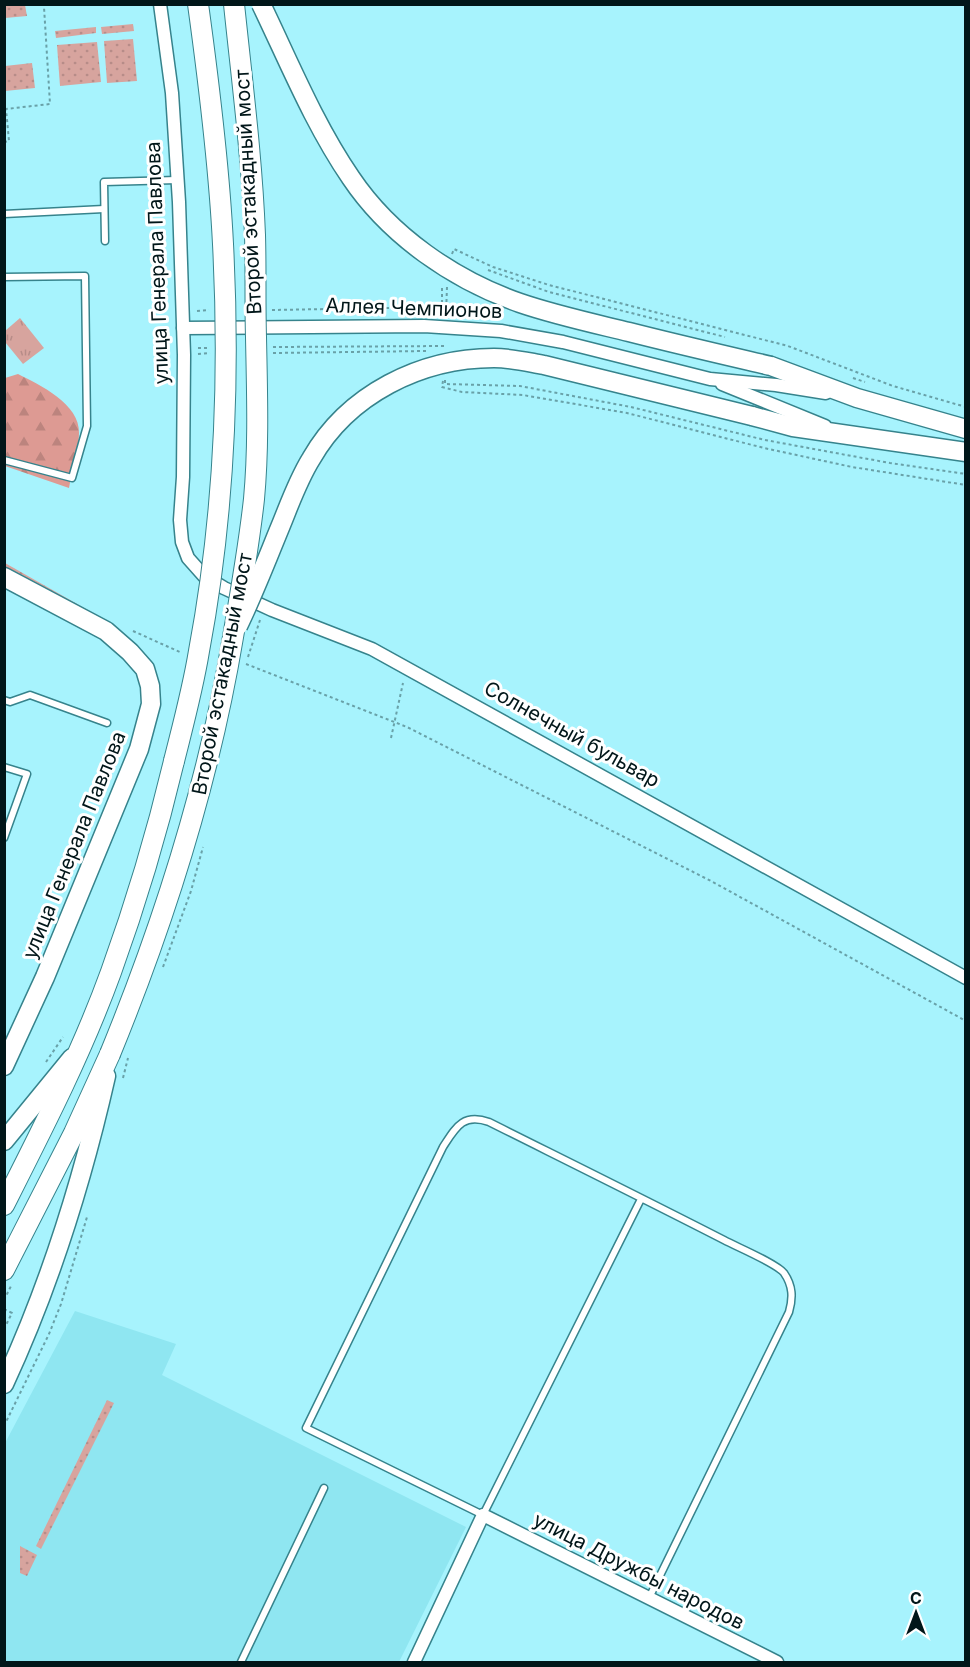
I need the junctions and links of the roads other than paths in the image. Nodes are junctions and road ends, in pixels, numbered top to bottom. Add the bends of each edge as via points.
1 (160, 4) edge
2 (198, 4) edge
3 (234, 4) edge
4 (261, 4) edge
5 (177, 180) junction
6 (104, 209) junction
7 (4, 214) edge
8 (105, 241) dead end
9 (4, 277) edge
10 (183, 328) junction
11 (710, 379) junction
12 (857, 398) junction
13 (966, 429) edge
14 (845, 434) junction
15 (966, 452) edge
16 (4, 460) edge
17 (180, 520) joint
18 (4, 577) edge
19 (233, 639) junction
20 (4, 700) edge
21 (107, 723) dead end
22 (4, 766) edge
23 (4, 838) edge
24 (966, 978) edge
25 (79, 1050) junction
26 (110, 1054) junction
27 (4, 1065) edge
28 (4, 1141) edge
29 (641, 1199) junction
30 (4, 1204) edge
31 (4, 1270) edge
32 (4, 1384) edge
33 (324, 1488) dead end
34 (483, 1515) junction
35 (649, 1598) junction
36 (241, 1662) edge
37 (414, 1662) edge
38 (777, 1662) edge

1 - 5 street, улица Генерала Павлова via 172,93
2 - 25 main road, Второй эстакадный мост, bridge via 216,165 224,290 221,469 210,583 200,651 151,850 111,972
3 - 19 main road, Второй эстакадный мост, bridge via 255,234 258,422 246,567
4 - 12 main road, bridge via 333,150 352,179 381,214 439,263 483,288 547,312 771,366
5 - 6 lane via 104,182
5 - 10 street, улица Генерала Павлова
6 - 7 lane
6 - 8 lane
9 - 16 lane via 85,276 87,426 72,478
10 - 11 street, Аллея Чемпионов via 424,327 501,331 563,342
10 - 17 street, улица Генерала Павлова
11 - 12 street, Аллея Чемпионов
11 - 14 street, Аллея Чемпионов
12 - 13 main road, Аллея Чемпионов
14 - 15 main road, Аллея Чемпионов
14 - 19 main road, bridge via 793,426 510,359 464,360 433,366 380,389 326,436 301,476
17 - 24 street, Солнечный бульвар via 188,558 204,576 224,588 372,649
18 - 27 main road, улица Генерала Павлова via 106,632 140,661 150,686 151,704 139,749 45,977
19 - 26 main road, Второй эстакадный мост, bridge via 211,747 183,853
20 - 21 lane via 10,702 30,695
22 - 23 lane via 27,774
25 - 28 main road
25 - 30 main road, Второй эстакадный мост
26 - 31 main road, Второй эстакадный мост
26 - 32 main road via 92,1140 60,1243
29 - 34 lane
29 - 34 lane via 477,1118 467,1119 454,1129 443,1147 306,1428
29 - 35 lane via 783,1271 793,1298
33 - 36 lane
34 - 35 street, улица Дружбы народов
34 - 37 street
35 - 38 street, улица Дружбы народов

